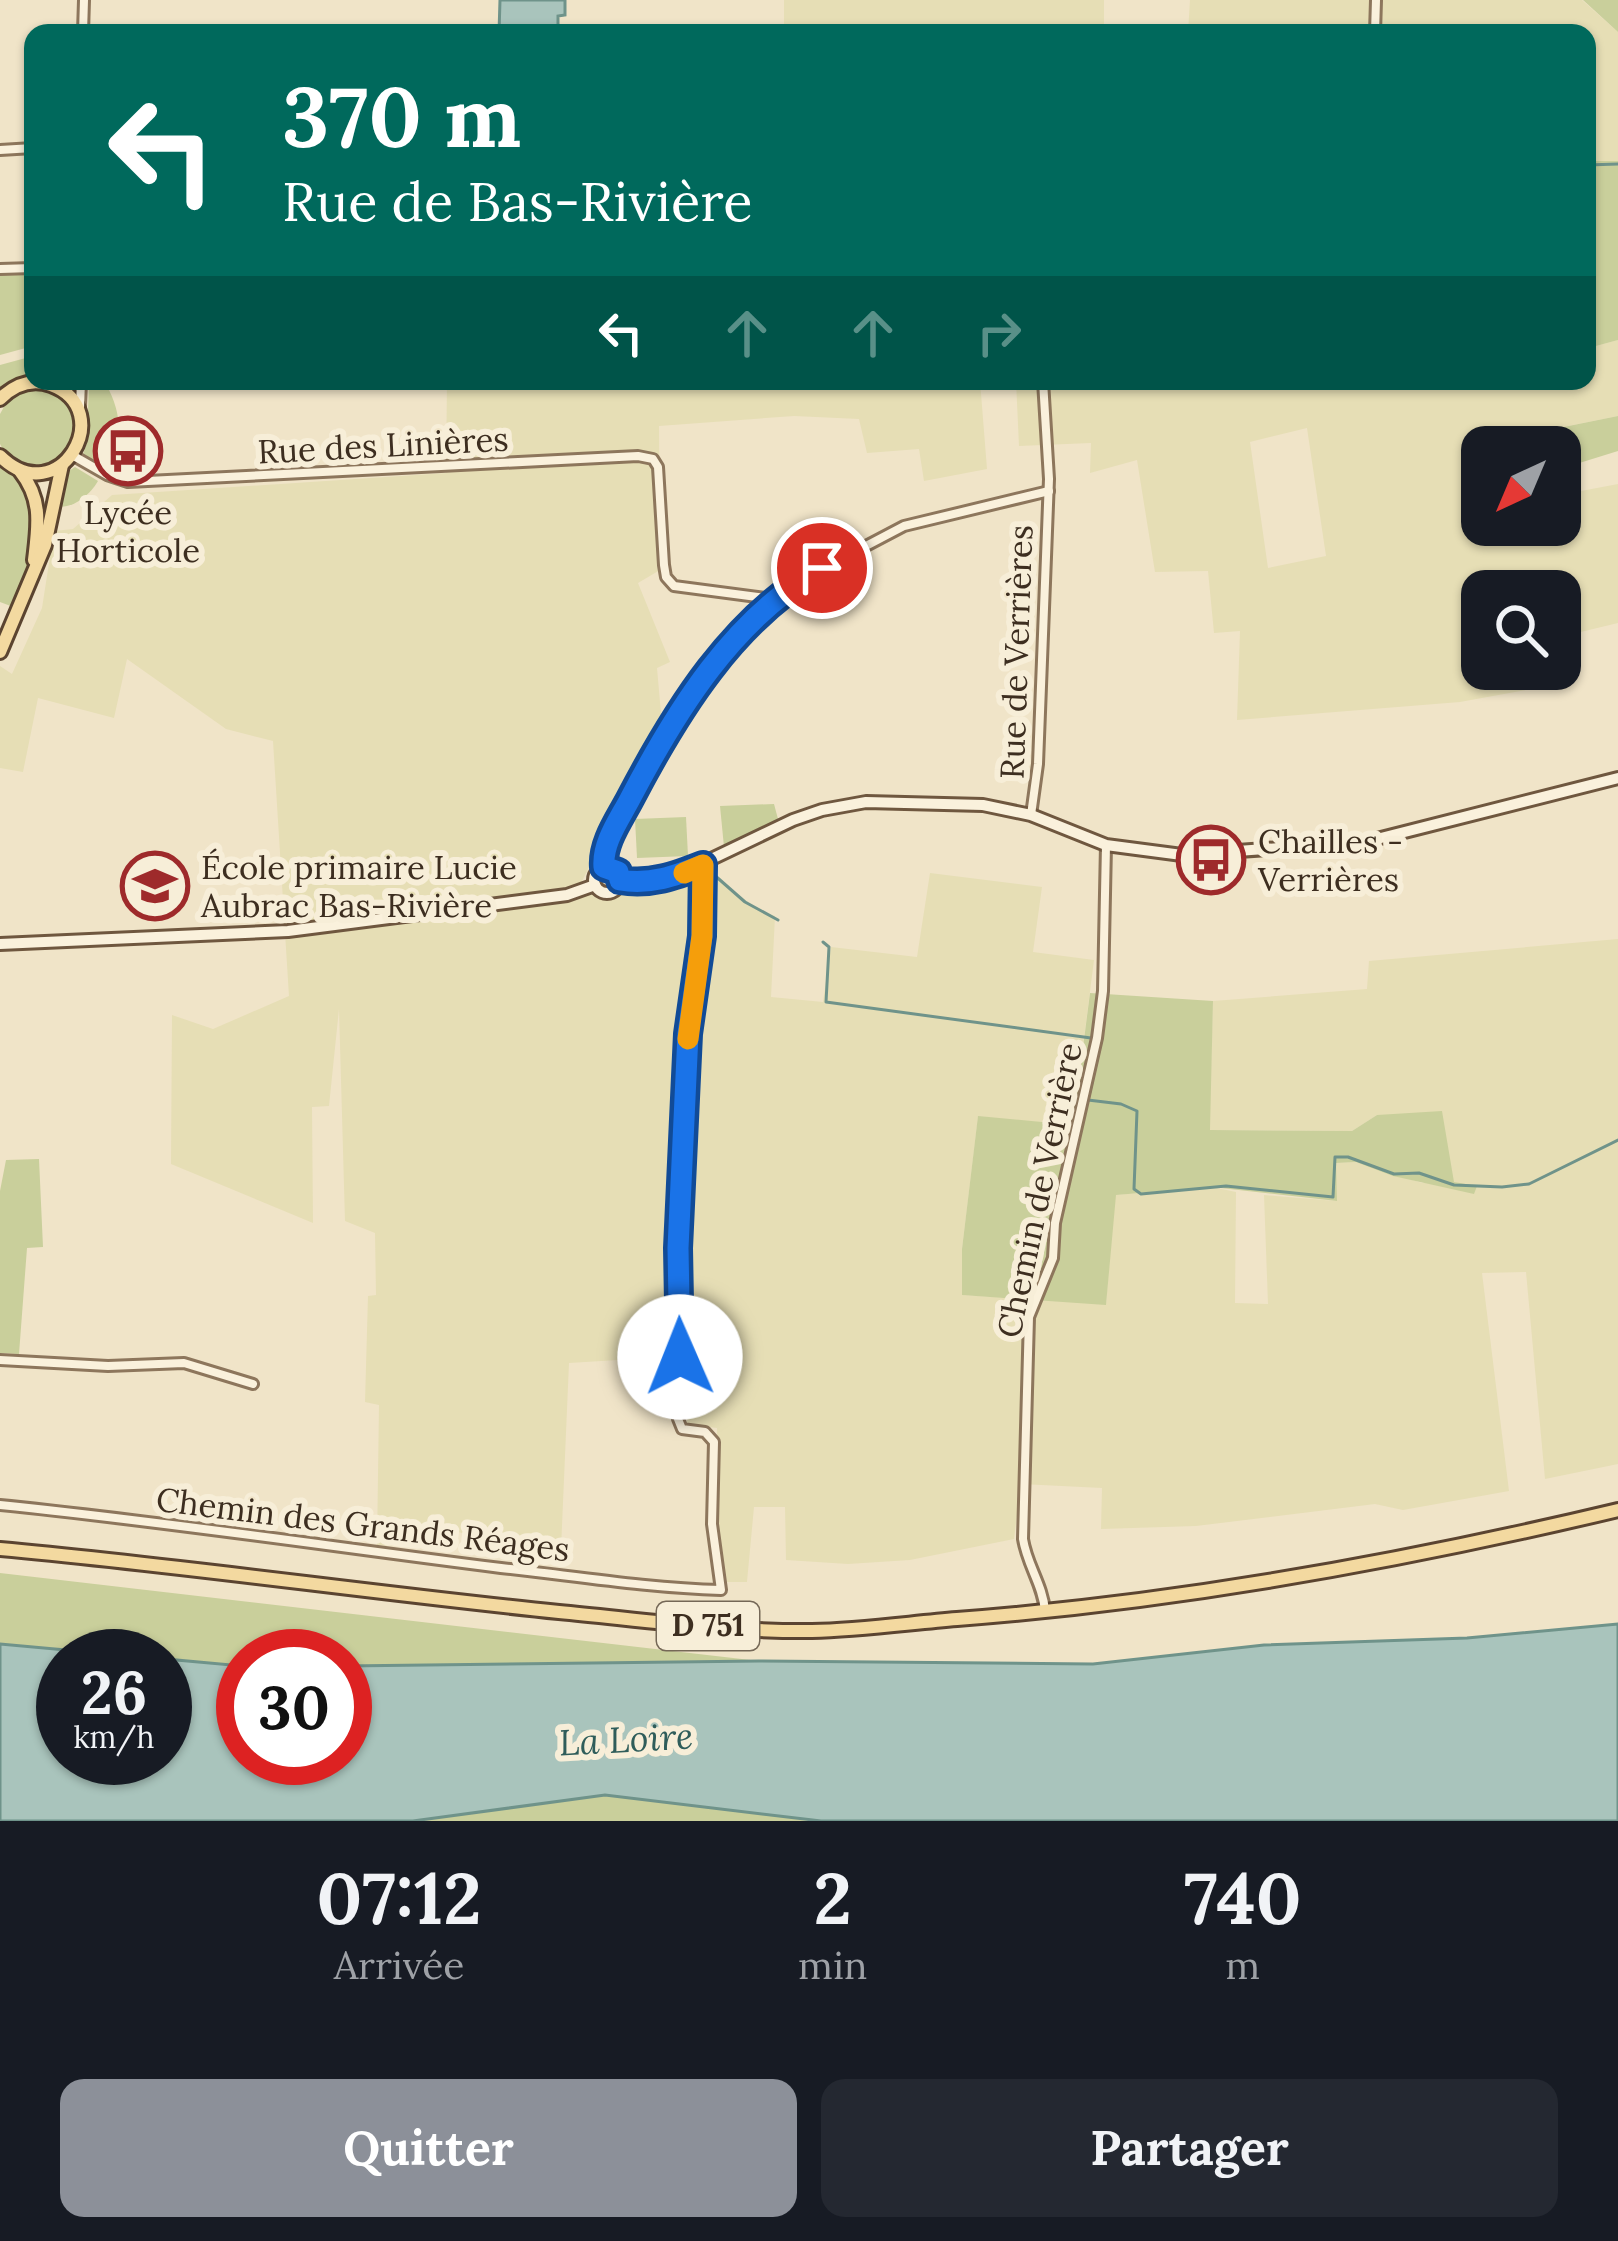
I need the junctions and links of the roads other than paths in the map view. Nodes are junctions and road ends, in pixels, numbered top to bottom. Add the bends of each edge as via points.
1 (60, 390) edge
2 (70, 390) edge
3 (81, 390) edge
4 (1043, 390) edge
5 (66, 393) junction
6 (80, 414) junction
7 (0, 456) edge
8 (67, 460) junction
9 (20, 470) junction
10 (1049, 490) junction
11 (32, 572) junction
12 (772, 602) junction
13 (0, 652) edge
14 (1618, 778) edge
15 (1031, 815) junction
16 (1106, 845) junction
17 (703, 865) junction
18 (604, 867) junction
19 (620, 880) junction
20 (596, 885) junction
21 (0, 944) edge
22 (0, 1360) edge
23 (253, 1384) dead end
24 (0, 1505) edge
25 (1618, 1510) edge
26 (0, 1549) edge
27 (1046, 1612) junction

1 - 5 main road
2 - 5 street
3 - 6 street
4 - 10 street, Rue de Verrières
5 - 6 main road
6 - 8 main road via 79,442
7 - 9 main road
8 - 9 main road via 42,473
8 - 11 main road
8 - 12 street, Rue des Linières via 128,482 653,459 666,577 684,589
9 - 11 main road via 38,506
10 - 12 street via 904,526
10 - 15 street, Rue de Verrières
11 - 13 main road
12 - 18 street via 719,657 668,733 611,836
14 - 16 street via 1365,842 1157,854
15 - 16 street
15 - 17 street via 915,801 822,809
16 - 27 street, Chemin de Verrière via 1097,1038 1053,1258 1029,1317 1023,1539
17 - 19 street via 654,881
17 - 24 street, Chemin des Grands Réages via 678,1248 677,1419 714,1442 721,1590
18 - 19 street
18 - 20 street
19 - 20 street via 608,893
20 - 21 street via 288,931
22 - 23 street via 184,1363
25 - 27 main road, D 751 via 1415,1556
26 - 27 main road, D 751 via 732,1629

